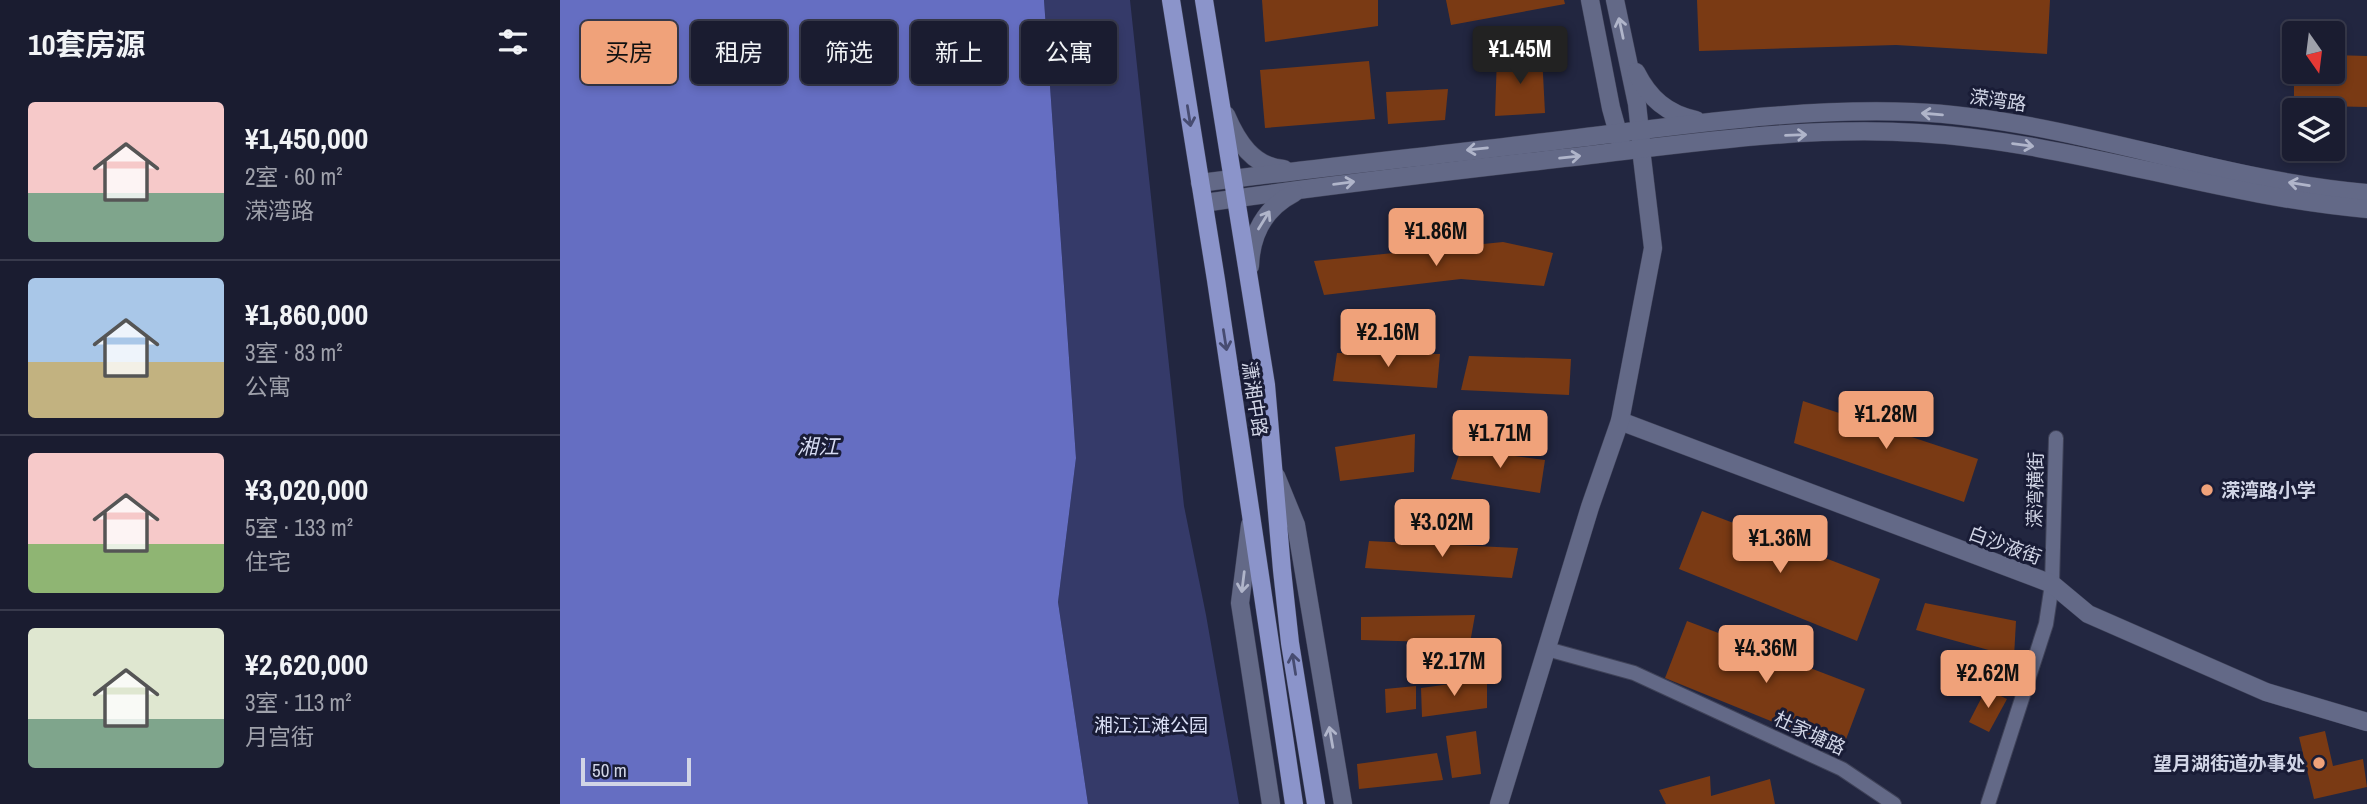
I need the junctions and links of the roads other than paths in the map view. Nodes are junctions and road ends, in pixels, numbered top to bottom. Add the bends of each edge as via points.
1 (1171, 0) edge
2 (1204, 0) edge
3 (1590, 0) edge
4 (1615, 0) edge
5 (1627, 57) junction
6 (1606, 82) junction
7 (1223, 110) junction
8 (1722, 121) junction
9 (1640, 130) junction
10 (1618, 133) junction
11 (1566, 139) junction
12 (1642, 149) junction
13 (1623, 151) junction
14 (1234, 178) junction
15 (1307, 179) junction
16 (1200, 183) junction
17 (2367, 193) edge
18 (1237, 198) junction
19 (1203, 203) junction
20 (2367, 209) edge
21 (1250, 273) junction
22 (1620, 421) junction
23 (2056, 438) dead end
24 (1275, 473) junction
25 (1252, 514) junction
26 (2052, 584) junction
27 (1547, 649) junction
28 (2367, 722) edge
29 (1271, 804) edge
30 (1294, 804) edge
31 (1316, 804) edge
32 (1343, 804) edge
33 (1499, 804) edge
34 (1894, 804) edge
35 (1988, 804) edge

1 -> 16 main road, 潇湘中路
2 - 7 main road, 潇湘中路
3 - 6 main road
5 -> 4 main road
5 - 8 main road via 1639,79 1670,112
5 - 9 main road
6 - 10 main road
6 - 11 main road via 1606,111 1601,120
7 - 14 main road, 潇湘中路
7 - 15 main road via 1235,136 1259,162
8 - 9 main road, 溁湾路
17 -> 8 main road, 溁湾路 via 2238,173 1989,118 1838,112
9 - 10 main road, 溁湾路
9 - 12 main road
10 - 11 main road, 溁湾路
10 - 13 main road
11 -> 15 main road, 溁湾路
12 - 13 main road
12 -> 20 main road via 1789,135 1919,133 2036,147 2247,191
12 - 22 main road via 1653,248
15 -> 13 main road
14 - 15 main road
14 - 16 main road
14 - 18 main road, 潇湘中路
15 - 18 main road
21 -> 15 main road via 1253,239 1261,223 1271,208
16 - 19 main road, 潇湘中路
18 - 19 main road
18 - 21 main road, 潇湘中路
19 -> 25 main road, 潇湘中路
21 - 24 main road, 潇湘中路
22 - 26 main road, 白沙液街
22 - 27 main road
23 - 26 street, 溁湾横街
31 -> 24 main road, 潇湘中路 via 1290,643
32 -> 24 main road via 1296,525
25 -> 29 main road via 1240,603
25 - 30 main road, 潇湘中路
26 - 28 main road, 白沙液街 via 2088,614 2240,681
26 - 35 street, 溁湾横街 via 2046,624
27 - 33 main road
27 - 34 street, 杜家塘路 via 1634,673 1842,769

